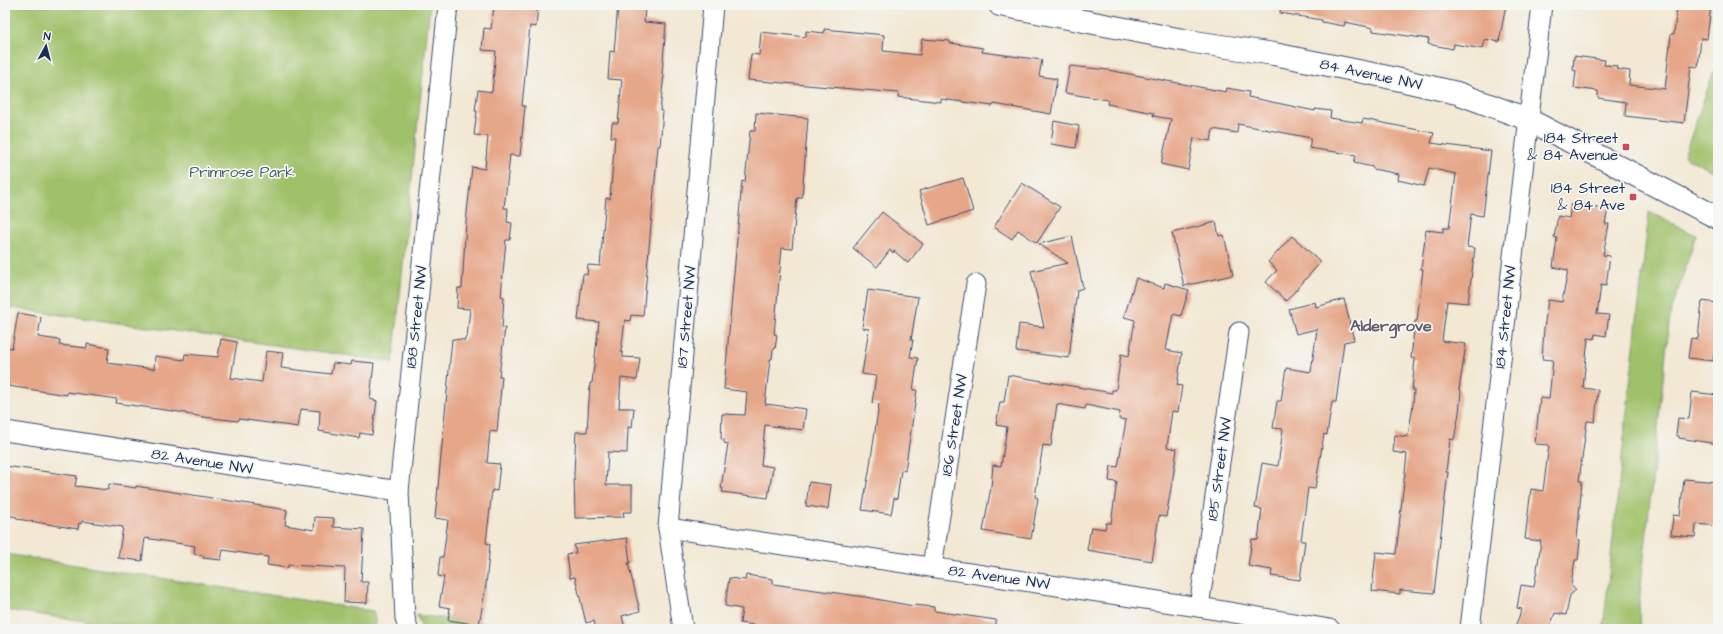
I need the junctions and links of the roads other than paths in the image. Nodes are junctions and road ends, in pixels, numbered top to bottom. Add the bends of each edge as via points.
1 (448, 5) edge
2 (713, 5) edge
3 (1000, 5) edge
4 (1542, 5) edge
5 (1528, 118) junction
6 (1718, 218) edge
7 (976, 284) dead end
8 (1239, 332) dead end
9 (5, 431) edge
10 (398, 491) junction
11 (668, 528) junction
12 (932, 567) junction
13 (1199, 607) junction
14 (408, 629) edge
15 (683, 629) edge
16 (1330, 629) edge
17 (1470, 629) edge

1 - 10 street, 188 Street NW
2 - 11 street, 187 Street NW
3 - 5 street, 84 Avenue NW via 1383,76 1457,93
4 - 5 street, 184 Street NW
5 - 6 street, 84 Avenue NW
5 - 17 street, 184 Street NW
7 - 12 street, 186 Street NW
8 - 13 street, 185 Street NW
9 - 10 street, 82 Avenue NW
10 - 14 street, 188 Street NW via 405,618
11 - 12 street, 82 Avenue NW
11 - 15 street, 187 Street NW
12 - 13 street, 82 Avenue NW
13 - 16 street, 82 Avenue NW

